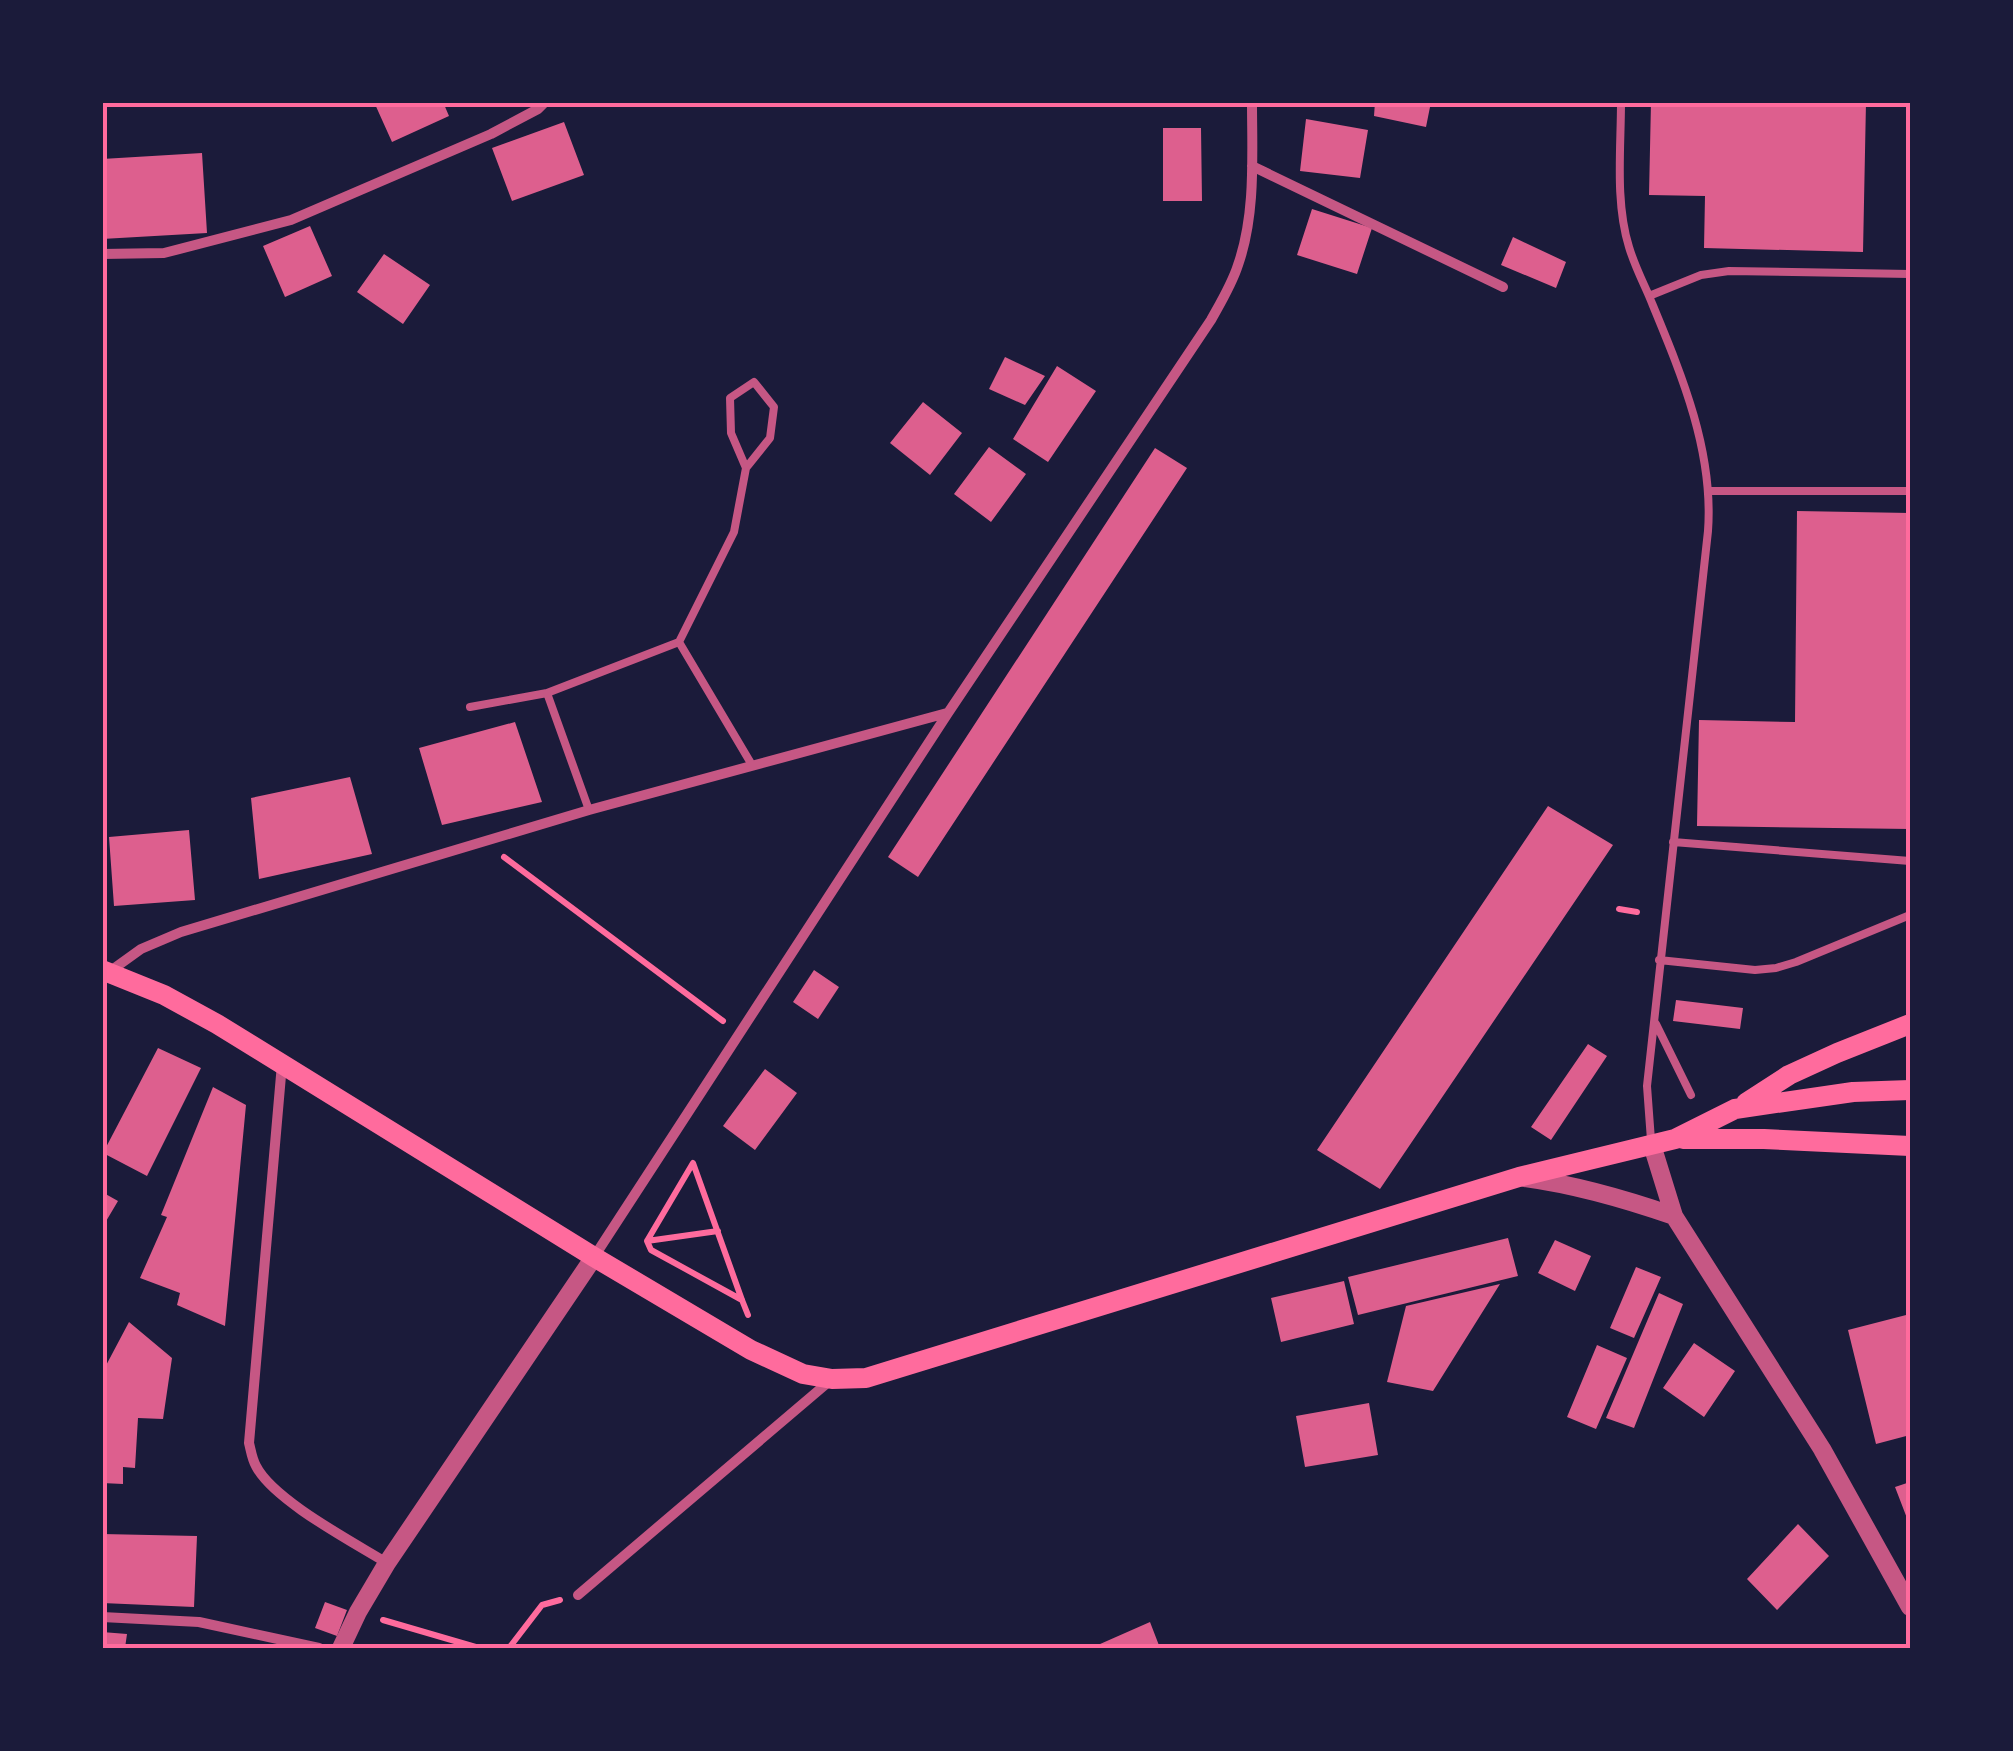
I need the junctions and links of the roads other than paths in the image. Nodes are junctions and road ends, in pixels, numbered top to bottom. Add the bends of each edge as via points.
1 (545, 102) edge
2 (1252, 102) edge
3 (1620, 102) edge
4 (1252, 166) junction
5 (102, 254) edge
6 (1910, 274) edge
7 (1503, 286) dead end
8 (1649, 296) junction
9 (746, 468) junction
10 (1910, 491) edge
11 (1709, 492) junction
12 (678, 642) junction
13 (547, 693) junction
14 (470, 707) dead end
15 (948, 713) junction
16 (752, 765) junction
17 (589, 810) junction
18 (1673, 842) junction
19 (1910, 861) edge
20 (1910, 915) edge
21 (1660, 960) junction
22 (106, 971) edge
23 (1654, 1020) junction
24 (1910, 1024) edge
25 (282, 1063) junction
26 (1910, 1090) edge
27 (1691, 1095) dead end
28 (1735, 1110) junction
29 (1675, 1139) junction
30 (1652, 1145) junction
31 (1910, 1146) edge
32 (1519, 1177) junction
33 (1674, 1216) junction
34 (594, 1256) junction
35 (832, 1379) junction
36 (388, 1563) junction
37 (578, 1595) road end
38 (1910, 1608) edge
39 (102, 1618) edge
40 (319, 1648) edge
41 (341, 1648) edge

1 - 5 street via 491,134 290,220 164,253
2 - 4 street
3 - 8 lane via 1621,206
4 - 7 street
4 - 15 street via 1239,263 1211,320
6 - 8 lane via 1729,271
8 - 11 lane via 1698,429
9 - 9 lane via 770,438 774,407 754,382 730,398 731,433
9 - 12 lane via 734,532
10 - 11 lane
11 - 18 lane
12 - 13 lane
12 - 16 lane
13 - 14 lane
13 - 17 lane
15 - 16 street
15 - 34 street
16 - 17 street
17 - 22 street via 181,932
18 - 19 lane
18 - 21 lane
20 - 21 lane via 1776,968
21 - 23 lane
22 - 25 main road via 176,1001
23 - 27 lane
23 - 30 lane via 1647,1086
24 - 28 main road via 1790,1075
25 - 34 main road
25 - 36 street via 250,1443 264,1478 310,1516
26 - 28 main road
28 - 29 main road
29 - 30 main road
29 - 31 main road
30 - 32 main road
30 - 33 street
32 - 33 street via 1597,1191
32 - 35 main road via 866,1378
33 - 38 street via 1822,1449
34 - 35 main road via 767,1358
34 - 36 street
35 - 37 street
36 - 41 street
39 - 40 street via 200,1622

